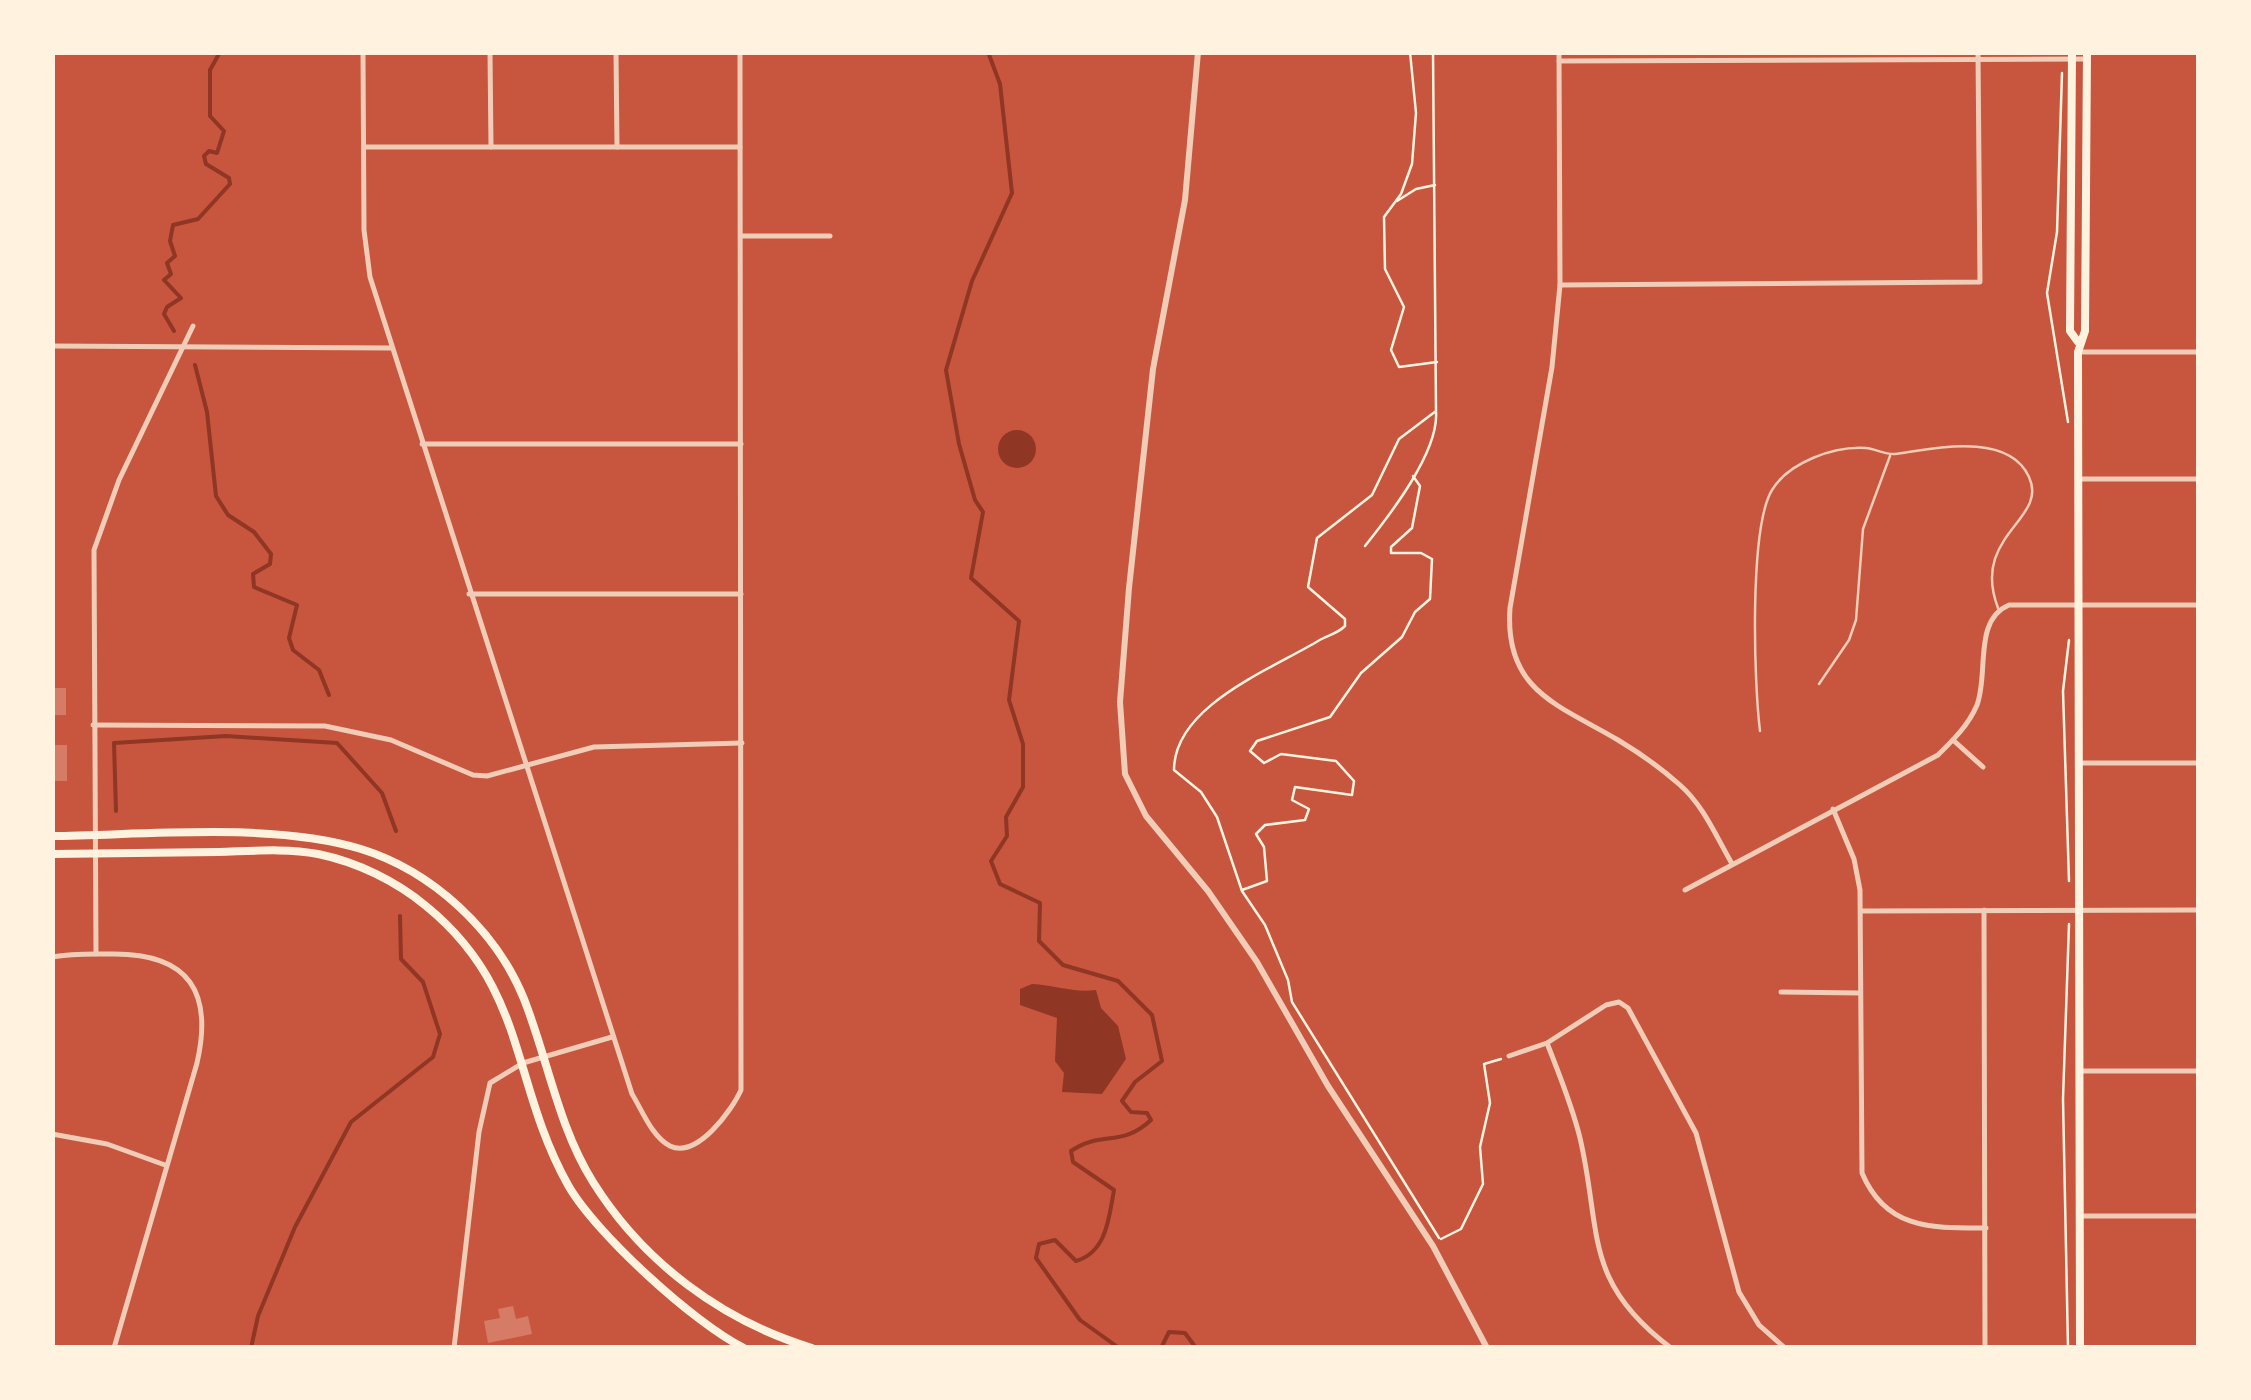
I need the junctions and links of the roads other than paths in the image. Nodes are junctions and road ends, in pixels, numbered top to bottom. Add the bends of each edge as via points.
1 (364, 52) edge
2 (490, 52) edge
3 (616, 52) edge
4 (740, 52) edge
5 (1198, 52) edge
6 (1560, 52) edge
7 (1978, 56) edge
8 (2069, 56) edge
9 (2087, 56) edge
10 (1560, 61) junction
11 (364, 147) junction
12 (491, 147) junction
13 (616, 147) junction
14 (740, 147) junction
15 (741, 236) junction
16 (830, 236) dead end
17 (1560, 286) junction
18 (193, 326) dead end
19 (52, 346) edge
20 (180, 346) junction
21 (2078, 347) junction
22 (392, 348) junction
23 (2198, 352) edge
24 (422, 444) junction
25 (741, 444) junction
26 (1891, 455) junction
27 (2082, 479) junction
28 (2198, 479) edge
29 (469, 594) junction
30 (741, 594) junction
31 (2082, 605) junction
32 (2198, 605) edge
33 (1999, 609) junction
34 (1819, 684) dead end
35 (93, 725) junction
36 (1760, 730) dead end
37 (1953, 740) junction
38 (742, 744) junction
39 (2198, 763) edge
40 (2082, 764) junction
41 (526, 766) junction
42 (1983, 767) dead end
43 (1833, 809) junction
44 (52, 836) edge
45 (94, 836) junction
46 (52, 854) edge
47 (94, 854) junction
48 (1731, 862) junction
49 (1685, 890) dead end
50 (1984, 910) junction
51 (2082, 910) junction
52 (2198, 910) edge
53 (1860, 911) junction
54 (96, 954) junction
55 (52, 958) edge
56 (1781, 992) dead end
57 (1860, 993) junction
58 (612, 1037) junction
59 (1547, 1043) junction
60 (1509, 1056) road end
61 (543, 1059) junction
62 (523, 1063) junction
63 (2082, 1072) junction
64 (2198, 1072) edge
65 (52, 1134) edge
66 (166, 1165) junction
67 (2081, 1216) junction
68 (2198, 1216) edge
69 (1986, 1228) junction
70 (114, 1348) edge
71 (454, 1348) edge
72 (744, 1348) edge
73 (812, 1348) edge
74 (1487, 1348) edge
75 (1671, 1348) edge
76 (1786, 1348) edge
77 (1985, 1348) edge
78 (2080, 1348) edge

1 - 11 street
2 - 12 street
3 - 13 street
4 - 14 street
5 - 74 street via 1185,200 1152,378 1122,659 1125,774 1146,816 1257,962 1433,1246
6 - 10 street
7 - 8 street
7 - 10 street
7 - 17 street via 1980,282
8 - 9 street
8 - 21 main road via 2070,331
9 - 21 main road via 2085,331
10 - 17 street
11 - 12 street
11 - 22 street via 366,260
12 - 13 street
13 - 14 street
14 - 15 street
15 - 16 street
15 - 25 street
17 - 48 street via 1510,608 1517,662 1551,703 1681,785
18 - 20 street
19 - 20 street
20 - 22 street
20 - 35 street via 94,550
21 - 23 street
21 - 27 main road
22 - 24 street
24 - 25 street
24 - 29 street
25 - 30 street
26 - 33 lane via 1920,447 1984,447 2026,472 2028,508 1994,558 1990,580
26 - 34 lane via 1862,529 1856,620
26 - 36 lane via 1864,448 1812,458 1770,494 1762,515 1752,658
27 - 28 street
27 - 31 main road
29 - 30 street
29 - 41 street
30 - 38 street
31 - 32 street
31 - 33 street
31 - 40 main road
33 - 37 street via 1988,623 1976,706
35 - 41 street via 325,726 391,740 474,775
35 - 45 street
37 - 42 street
37 - 43 street via 1911,772
38 - 41 street via 594,747
38 - 58 street via 741,1090 704,1137 671,1147 632,1094
39 - 40 street
40 - 51 main road
41 - 58 street
43 - 48 street
43 - 53 street via 1858,873
44 - 45 main road
45 - 47 street
45 - 61 main road via 288,835 328,840 394,862 463,910 495,947 524,1000
46 - 47 main road
47 - 54 street
47 - 62 main road via 292,851 372,872 413,895 467,942 502,1001
48 - 49 street
50 - 51 street
50 - 53 street
50 - 69 street
51 - 52 street
51 - 63 main road
53 - 57 street
54 - 55 street
54 - 66 street via 170,963 202,1007 204,1033
56 - 57 street
57 - 69 street via 1860,1160 1868,1188 1903,1222
58 - 61 street
59 - 60 street
59 - 75 street via 1580,1139 1598,1255 1627,1308
59 - 76 street via 1606,1005 1618,1002 1633,1017 1696,1134 1739,1292 1759,1324
61 - 62 street
61 - 73 main road via 593,1182 648,1250 748,1324
62 - 71 street via 490,1084 484,1105
62 - 72 main road via 534,1108 570,1189 636,1266
63 - 64 street
63 - 67 main road
65 - 66 street
66 - 70 street
67 - 68 street
67 - 78 main road
69 - 77 street

